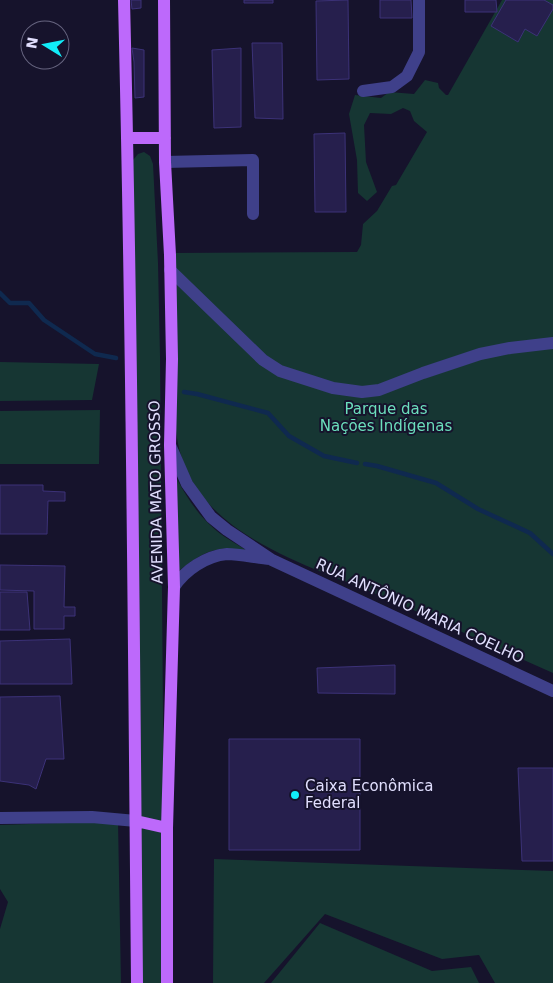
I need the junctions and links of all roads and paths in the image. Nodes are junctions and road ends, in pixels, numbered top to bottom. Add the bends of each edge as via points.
1 (124, 0) edge
2 (164, 0) edge
3 (419, 0) edge
4 (363, 91) dead end
5 (128, 138) junction
6 (165, 138) junction
7 (165, 162) junction
8 (254, 214) dead end
9 (170, 270) junction
10 (553, 343) edge
11 (170, 445) junction
12 (272, 560) junction
13 (174, 586) junction
14 (553, 691) edge
15 (0, 818) edge
16 (136, 822) junction
17 (167, 828) junction
18 (137, 983) edge
19 (167, 983) edge

1 - 5 main road, AVENIDA MATO GROSSO
2 - 6 main road, AVENIDA MATO GROSSO
3 - 4 street via 419,52 407,76 392,87
5 - 6 main road
5 - 16 main road, AVENIDA MATO GROSSO
6 - 7 main road, AVENIDA MATO GROSSO
7 - 8 street via 253,160
7 - 9 main road, AVENIDA MATO GROSSO
9 - 10 street via 271,366 333,388 362,392 379,390 480,354
9 - 11 main road, AVENIDA MATO GROSSO
11 - 12 street, RUA ANTÔNIO MARIA COELHO via 187,484 212,517
11 - 13 main road, AVENIDA MATO GROSSO
12 - 13 street, RUA ANTÔNIO MARIA COELHO via 228,554 214,556 191,569
12 - 14 street, RUA ANTÔNIO MARIA COELHO
13 - 17 main road, AVENIDA MATO GROSSO
15 - 16 street via 92,817
16 - 17 main road
16 - 18 main road, AVENIDA MATO GROSSO
17 - 19 main road, AVENIDA MATO GROSSO

